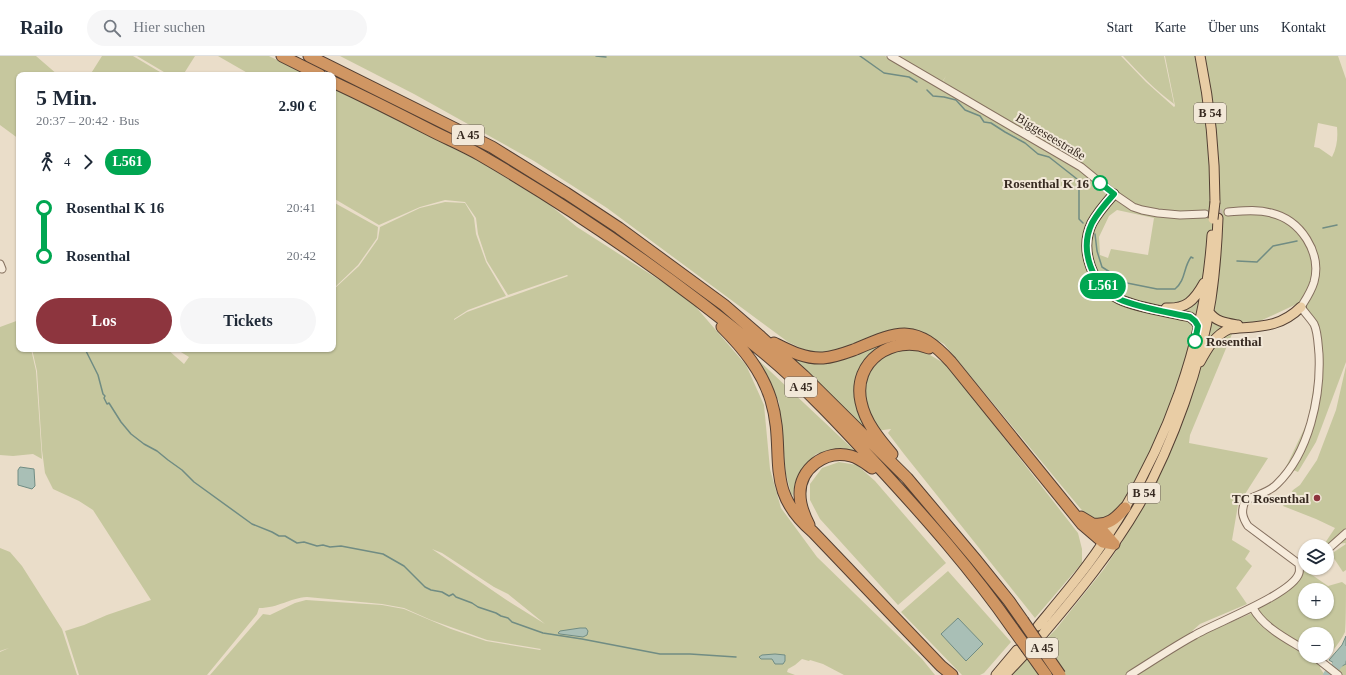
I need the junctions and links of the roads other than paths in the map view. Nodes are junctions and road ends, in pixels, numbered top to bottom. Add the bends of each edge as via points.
1 (282, 56) edge
2 (309, 56) edge
3 (891, 56) edge
4 (1200, 56) edge
5 (314, 72) edge
6 (336, 83) edge
7 (1114, 194) junction
8 (1228, 212) tunnel mouth
9 (1212, 217) junction
10 (1207, 278) junction
11 (686, 292) junction
12 (1301, 307) junction
13 (1152, 308) junction
14 (1209, 312) junction
15 (1198, 326) junction
16 (1249, 327) junction
17 (761, 337) junction
18 (952, 362) junction
19 (1192, 379) junction
20 (1167, 436) junction
21 (907, 478) junction
22 (904, 495) junction
23 (1125, 508) junction
24 (1070, 509) junction
25 (1094, 524) junction
26 (813, 532) junction
27 (1346, 533) edge
28 (1108, 541) junction
29 (1334, 544) edge
30 (1298, 561) edge
31 (1298, 574) edge
32 (1253, 608) junction
33 (1040, 630) dead end
34 (1298, 646) edge
35 (1323, 663) edge
36 (945, 671) edge
37 (952, 675) edge
38 (996, 675) edge
39 (1005, 675) edge
40 (1046, 675) edge
41 (1060, 675) edge
42 (1130, 675) edge
43 (1338, 675) edge

1 - 5 highway
2 - 17 highway, A 45 via 492,147 566,193 619,228 724,305
3 - 7 street, Biggeseestraße via 1081,167
4 - 9 main road, B 54, bridge via 1213,140 1215,202
6 - 11 highway, A 45 via 478,154 550,198
7 - 9 street, Biggeseestraße via 1142,210
7 - 13 main road via 1092,224 1087,240 1090,266 1109,293 1128,302
8 - 12 street via 1245,211 1282,216 1303,233 1314,257 1315,267 1314,283
9 - 10 main road, B 54
9 - 14 main road, B 54 via 1217,248
10 - 13 main road via 1190,302 1175,308
10 - 15 main road, B 54
11 - 22 highway, A 45 via 764,353 817,402
11 - 26 highway via 698,307 738,344 764,380 776,420 782,488 797,516
12 - 16 main road via 1280,322
12 - 30 street via 1314,325 1318,345 1317,392 1311,424 1288,473 1276,485 1245,501 1242,510 1248,526
13 - 15 main road via 1190,317
14 - 16 main road via 1218,321
14 - 19 main road, B 54
15 - 20 main road, B 54
16 - 19 main road via 1229,329 1218,336 1205,353
17 - 18 highway via 796,354 822,358 844,354 888,336 907,334 930,342
17 - 21 highway, A 45
18 - 21 highway via 929,348 905,344 882,351 863,374 860,397 866,416 880,440 902,466
18 - 24 highway
19 - 20 main road, B 54
20 - 23 main road, B 54
20 - 28 main road, B 54 via 1140,503
21 - 41 highway, A 45, bridge via 1009,601
22 - 26 highway via 861,460 845,454 828,456 809,469 800,488 801,504
22 - 40 highway, A 45, bridge via 960,558
23 - 25 highway via 1110,522
23 - 28 main road, B 54
24 - 25 highway
24 - 28 highway via 1088,529
25 - 28 highway via 1101,529
26 - 36 highway
27 - 29 street
28 - 33 main road, B 54 via 1077,594
31 - 32 street via 1281,591
32 - 34 street via 1256,615 1272,629
32 - 42 street via 1196,634
35 - 43 street
36 - 37 highway
38 - 39 main road via 1020,653

